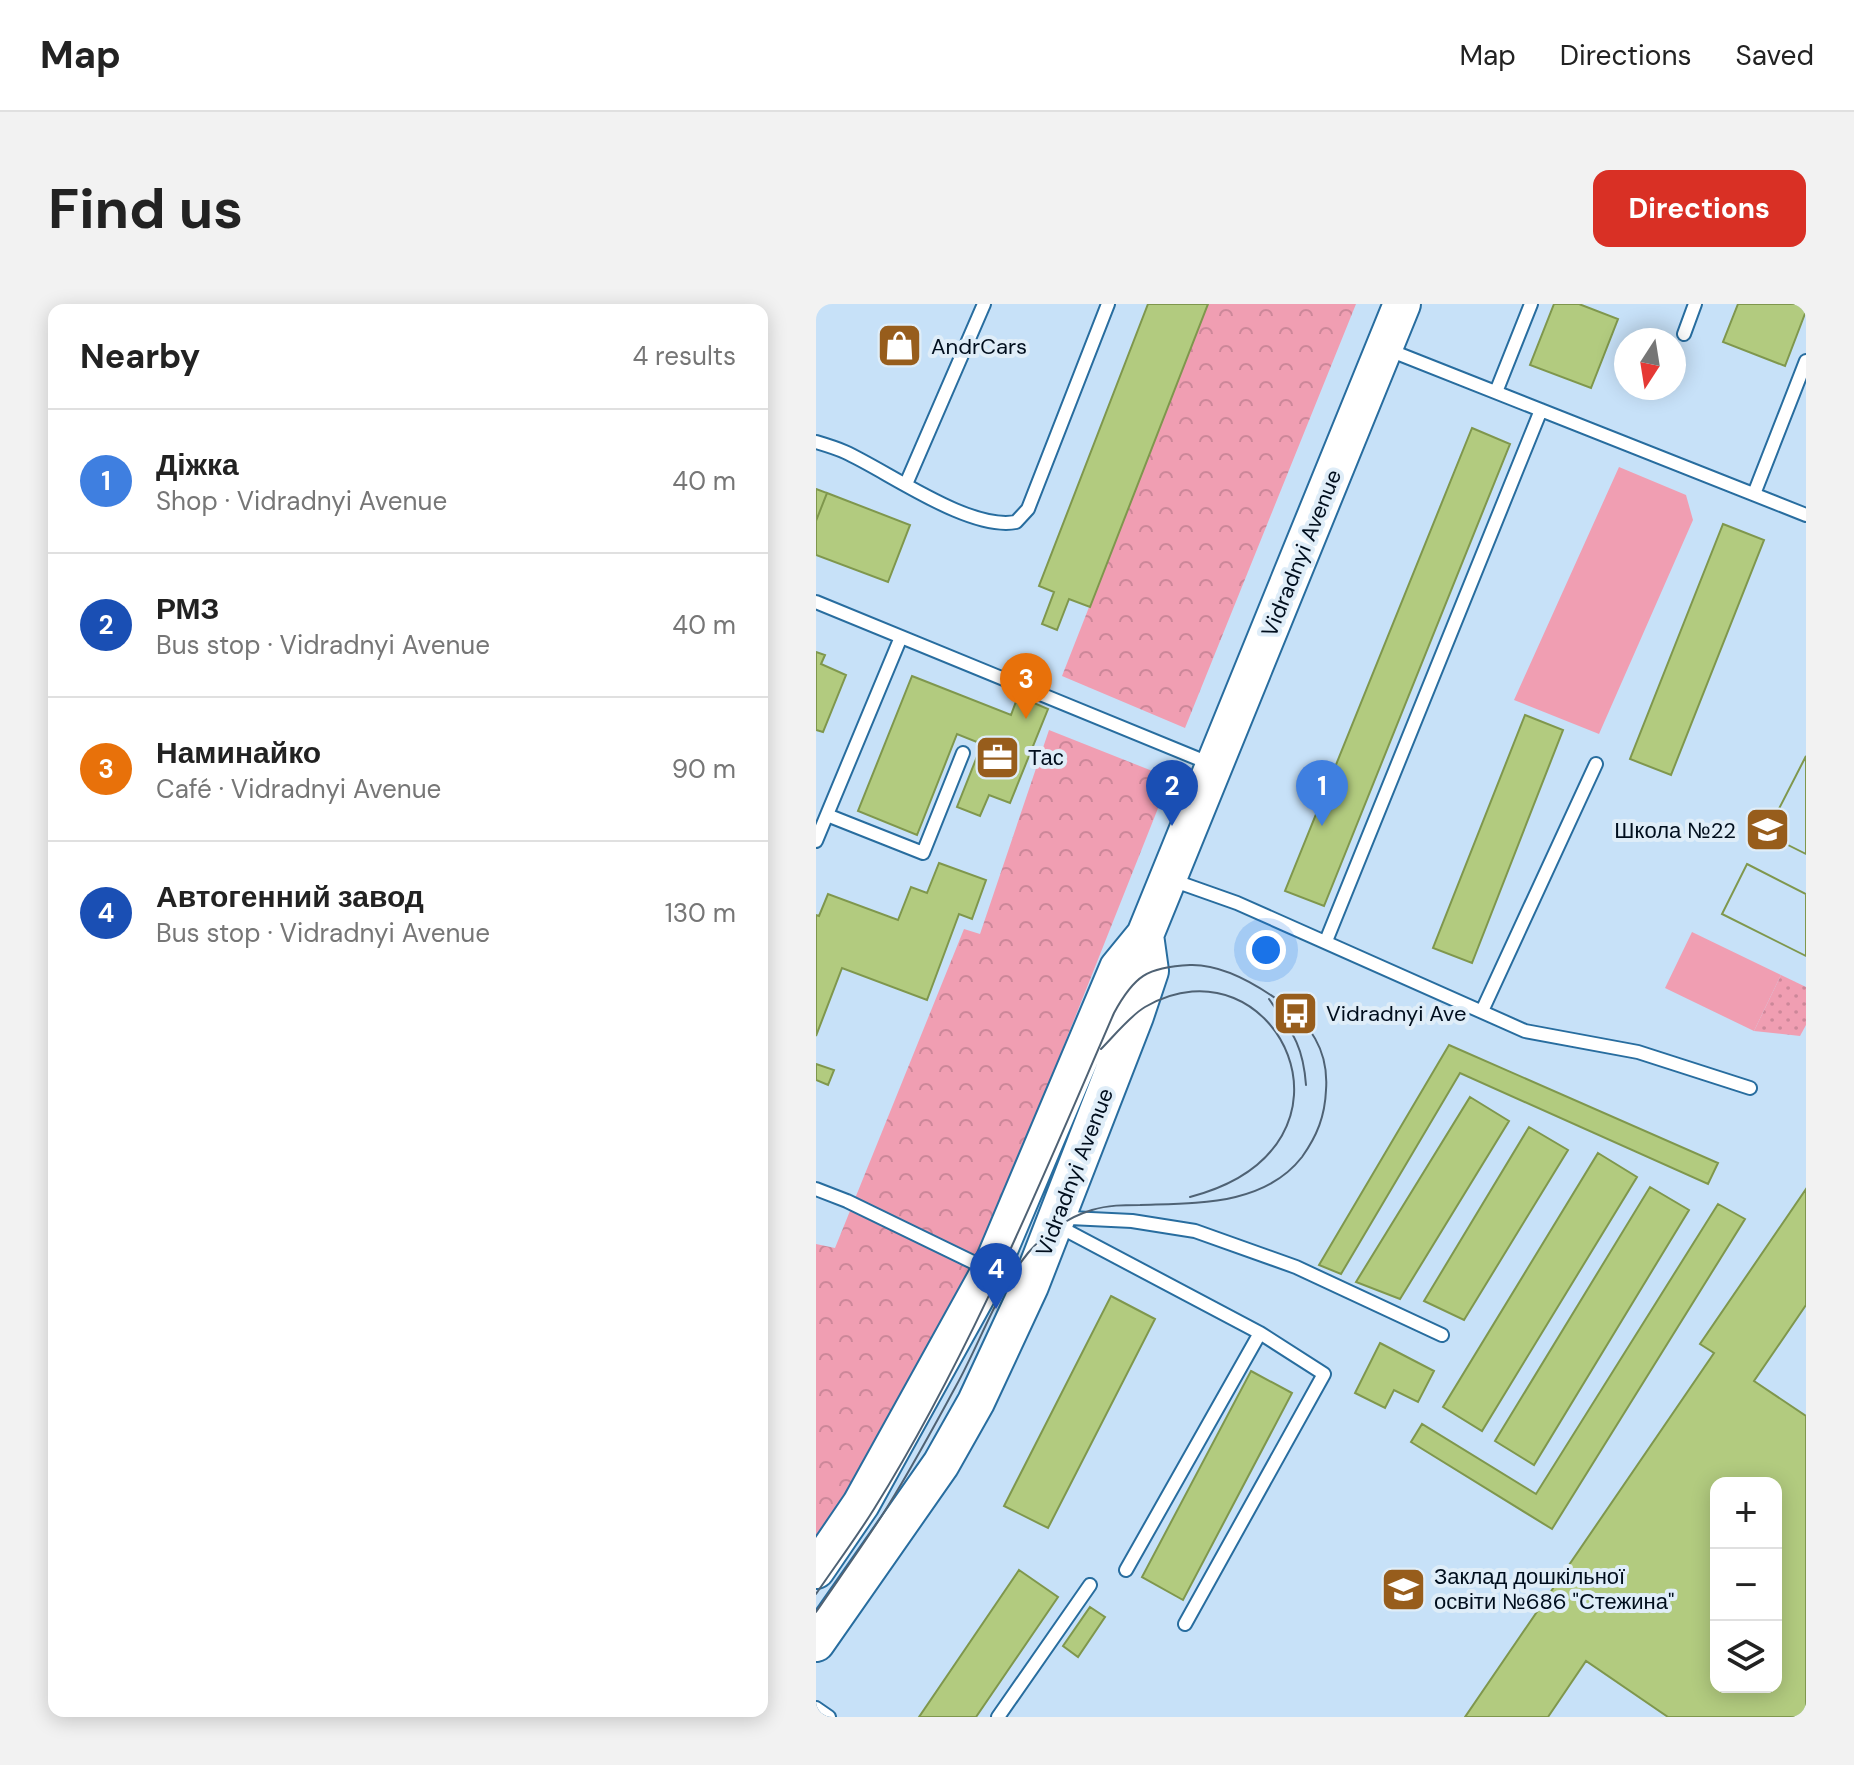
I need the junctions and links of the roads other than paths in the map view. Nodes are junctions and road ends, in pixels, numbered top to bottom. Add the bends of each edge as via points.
1 (984, 304) edge
2 (1108, 304) edge
3 (1402, 304) edge
4 (1531, 304) edge
5 (1695, 304) edge
6 (1686, 329) edge
7 (1385, 348) junction
8 (1806, 361) edge
9 (1496, 392) junction
10 (1541, 410) junction
11 (816, 442) edge
12 (906, 484) junction
13 (1754, 494) junction
14 (1806, 515) edge
15 (816, 602) edge
16 (901, 637) junction
17 (963, 753) dead end
18 (1596, 764) dead end
19 (1214, 766) junction
20 (822, 822) edge
21 (816, 841) edge
22 (1168, 878) junction
23 (1145, 935) junction
24 (1326, 941) junction
25 (1482, 1011) junction
26 (1750, 1088) dead end
27 (816, 1189) edge
28 (1054, 1224) junction
29 (990, 1271) junction
30 (1260, 1333) junction
31 (1442, 1335) dead end
32 (816, 1570) edge
33 (1126, 1570) dead end
34 (1090, 1585) dead end
35 (1185, 1624) dead end
36 (816, 1643) edge
37 (816, 1708) edge
38 (829, 1717) edge
39 (998, 1717) edge

1 - 12 lane
2 - 12 lane via 1028,509 1016,522 961,513
3 - 7 main road, Vidradnyi Avenue
4 - 9 lane
5 - 6 lane
7 - 9 lane
7 - 19 main road, Vidradnyi Avenue
8 - 13 lane
9 - 10 lane
10 - 13 lane
10 - 24 lane
11 - 12 lane
13 - 14 lane
15 - 16 lane
16 - 19 lane
16 - 20 lane
17 - 20 lane via 923,853
18 - 25 lane
19 - 22 main road, Vidradnyi Avenue
20 - 21 lane
22 - 23 main road, Vidradnyi Avenue
22 - 24 lane
23 - 28 main road, Vidradnyi Avenue via 1150,971
23 - 29 main road, Vidradnyi Avenue via 1118,968
24 - 25 lane
25 - 26 lane via 1525,1031 1638,1052
27 - 29 lane
28 - 30 lane
28 - 31 lane via 1070,1218 1132,1221 1195,1231 1296,1267
28 - 36 main road, Vidradnyi Avenue via 1016,1319 941,1464
29 - 32 main road, Vidradnyi Avenue via 861,1504
30 - 33 lane
30 - 35 lane via 1324,1374
34 - 39 lane
37 - 38 lane

